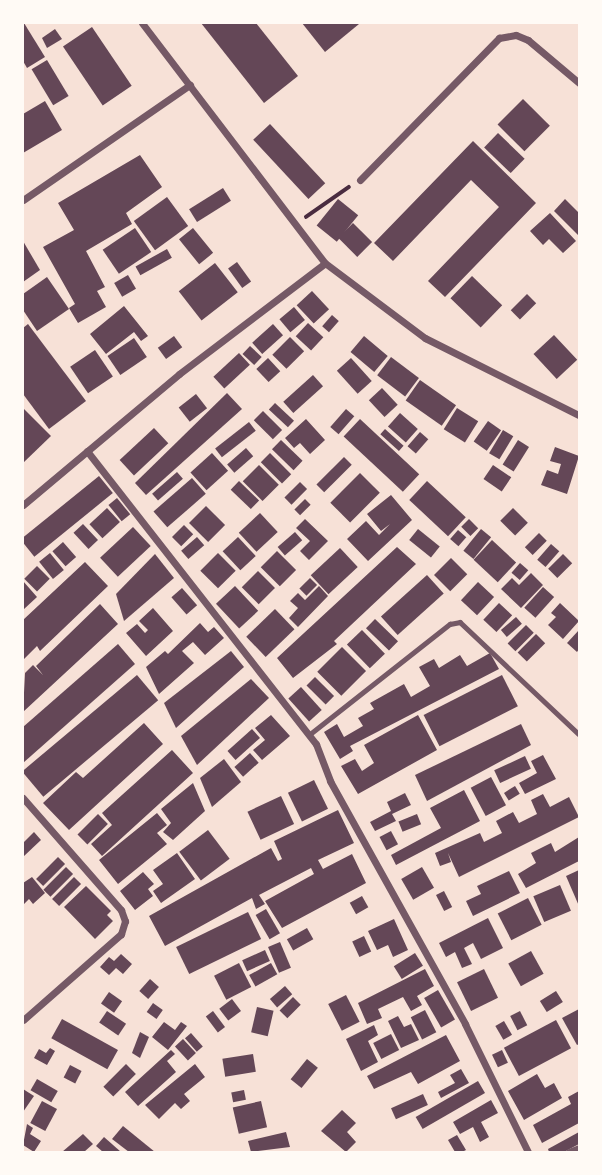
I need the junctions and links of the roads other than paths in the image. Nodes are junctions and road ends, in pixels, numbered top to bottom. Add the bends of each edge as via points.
1 (142, 23) edge
2 (579, 83) edge
3 (190, 85) junction
4 (360, 180) road end
5 (23, 200) edge
6 (325, 263) junction
7 (579, 415) edge
8 (87, 451) junction
9 (23, 505) edge
10 (579, 734) edge
11 (309, 735) junction
12 (23, 798) edge
13 (23, 1020) edge
14 (579, 1148) edge
15 (528, 1152) edge
16 (569, 1152) edge

1 - 3 street
2 - 4 street via 528,40 516,34 499,38
3 - 5 street
3 - 6 street
6 - 7 street via 425,338
6 - 8 street
8 - 9 street
8 - 11 street
10 - 11 lane via 460,622 450,624
11 - 15 street via 428,963 465,1024
12 - 13 street via 121,910 125,921 121,934
14 - 16 street

